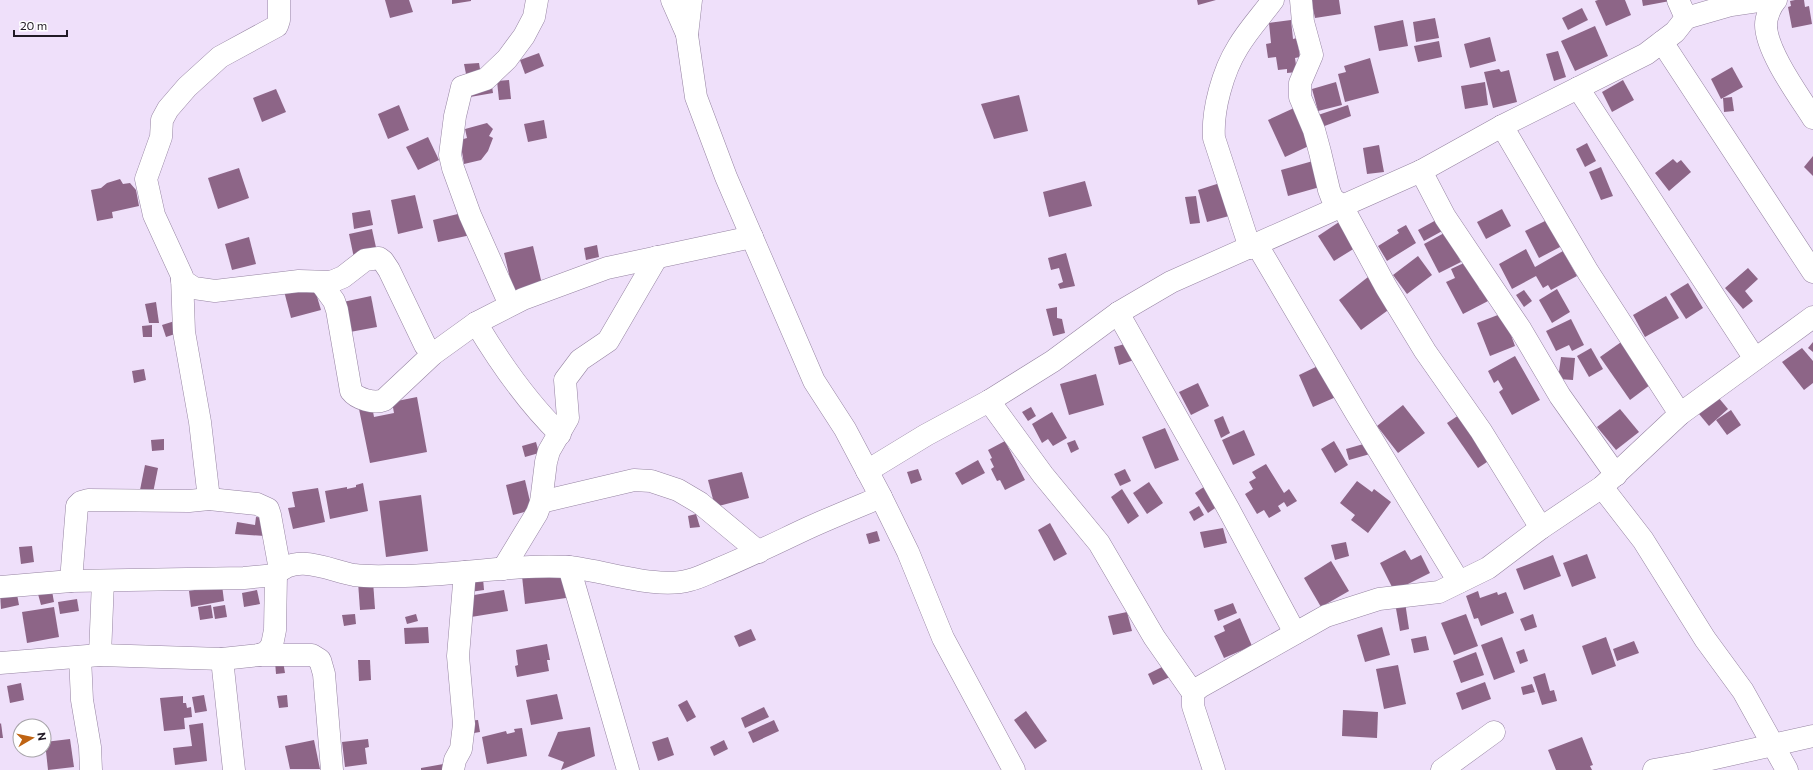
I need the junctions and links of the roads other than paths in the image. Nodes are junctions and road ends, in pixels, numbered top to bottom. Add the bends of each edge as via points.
1 (279, 0) edge
2 (537, 0) edge
3 (672, 0) edge
4 (691, 0) edge
5 (1274, 0) edge
6 (1301, 0) edge
7 (1765, 0) edge
8 (1776, 0) edge
9 (1682, 9) edge
10 (687, 35) junction
11 (1662, 42) junction
12 (1578, 88) junction
13 (1813, 118) edge
14 (1502, 126) junction
15 (1421, 171) junction
16 (1342, 206) junction
17 (752, 237) junction
18 (1254, 247) junction
19 (657, 257) junction
20 (1813, 272) edge
21 (182, 280) junction
22 (321, 283) junction
23 (510, 305) junction
24 (1118, 313) junction
25 (1813, 317) edge
26 (476, 323) junction
27 (432, 354) junction
28 (1755, 359) junction
29 (989, 401) junction
30 (1680, 414) junction
31 (560, 434) junction
32 (867, 471) junction
33 (1609, 481) junction
34 (881, 497) junction
35 (209, 499) junction
36 (541, 502) junction
37 (1541, 528) junction
38 (759, 552) junction
39 (569, 567) junction
40 (503, 570) junction
41 (278, 572) junction
42 (465, 572) junction
43 (71, 581) junction
44 (103, 581) junction
45 (1459, 582) junction
46 (0, 587) edge
47 (1295, 633) junction
48 (90, 656) junction
49 (259, 656) junction
50 (222, 659) junction
51 (0, 663) edge
52 (1193, 693) junction
53 (1494, 732) dead end
54 (1813, 736) edge
55 (1773, 745) junction
56 (336, 766) edge
57 (91, 770) edge
58 (234, 770) edge
59 (453, 770) edge
60 (628, 770) edge
61 (1013, 770) edge
62 (1214, 770) edge
63 (1442, 770) edge
64 (1654, 770) edge
65 (1787, 770) edge

1 - 21 street via 277,26 220,58 204,70 168,109 162,120 161,137 147,174 147,187 154,216 180,270
2 - 23 street via 534,17 507,59 486,79 462,87 450,154 470,214
3 - 10 street
4 - 10 street
5 - 18 street via 1238,46 1227,70 1213,127 1214,138
6 - 16 street via 1303,22 1312,54 1300,83 1300,97 1316,137 1332,198
7 - 9 street
8 - 13 street via 1770,7 1766,24 1770,41 1783,70
9 - 11 street via 1675,32
10 - 17 street via 696,97
11 - 12 street via 1646,54
11 - 20 street
12 - 14 street
12 - 28 street
14 - 15 street
14 - 30 street via 1588,272
15 - 16 street
15 - 33 street via 1445,217 1521,330
16 - 18 street
16 - 37 street via 1409,325 1481,431
17 - 19 street
17 - 32 street via 814,381 845,429
18 - 24 street via 1171,282
18 - 45 street
19 - 23 street via 607,268
19 - 31 street via 608,341 580,360 567,376 564,384 568,418
21 - 22 street via 194,288 215,291 299,281
21 - 35 street via 184,332 200,422
22 - 27 street via 343,277 365,260 383,260
22 - 27 street via 334,301 351,391 354,395 376,402 384,400
23 - 26 street
24 - 29 street via 1053,361
24 - 47 street
25 - 28 street
26 - 27 street
26 - 31 street via 506,371 537,412
28 - 30 street
29 - 32 street via 926,434
29 - 52 street via 1042,475 1099,543 1154,637
30 - 33 street
31 - 36 street via 546,462
32 - 34 street
33 - 37 street
33 - 55 street via 1705,639 1743,691
34 - 38 street
34 - 61 street via 908,552 942,638
35 - 41 street via 258,504 268,509
35 - 43 street via 81,502 77,506
36 - 38 street via 634,480 650,481 678,490 700,503
36 - 40 street
37 - 45 street via 1488,568
38 - 39 street via 689,581 678,582 651,582
39 - 40 street
39 - 60 street
40 - 42 street
41 - 42 street via 303,564 355,575 422,576
41 - 44 street via 244,578
41 - 49 street via 272,645 267,652
42 - 59 street via 458,656 464,724 461,749
43 - 44 street
43 - 46 street
44 - 48 street
45 - 47 street via 1439,592 1354,606 1326,616
47 - 52 street
48 - 50 street
48 - 51 street
48 - 57 street via 82,700
49 - 50 street
49 - 56 street via 312,655 320,660
50 - 58 street
52 - 62 street via 1193,706
53 - 63 street
54 - 55 street
55 - 64 street
55 - 65 street

